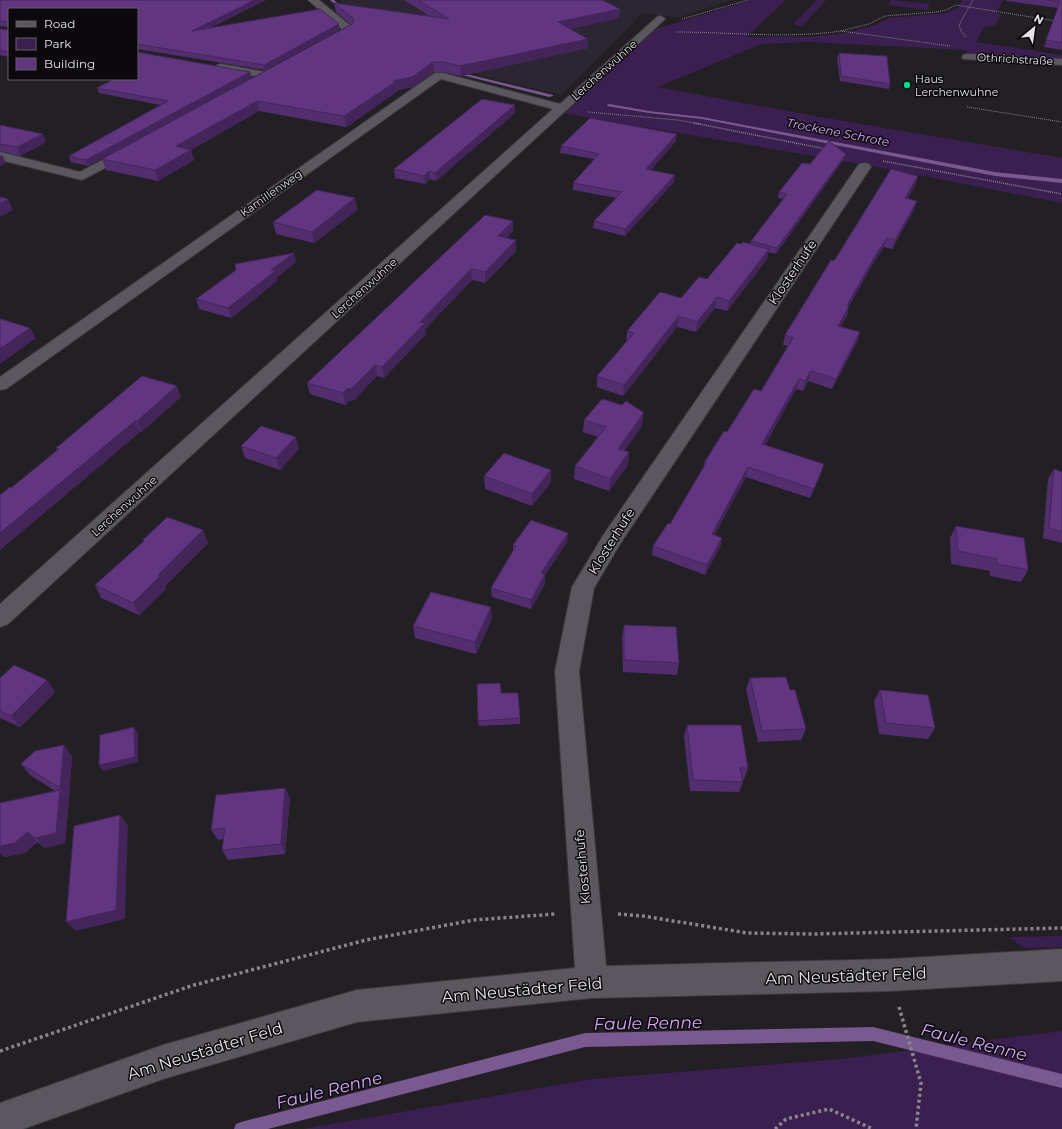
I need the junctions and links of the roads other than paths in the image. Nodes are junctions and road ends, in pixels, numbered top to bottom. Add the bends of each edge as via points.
1 (313, 0) edge
2 (660, 19) road end
3 (318, 47) edge
4 (967, 57) dead end
5 (1062, 62) edge
6 (212, 66) edge
7 (245, 86) edge
8 (562, 108) junction
9 (143, 142) edge
10 (0, 156) edge
11 (23, 161) junction
12 (870, 163) road end
13 (6, 170) dead end
14 (0, 385) edge
15 (0, 618) edge
16 (1062, 965) edge
17 (592, 982) junction
18 (0, 1120) edge

1 - 3 street via 349,30
2 - 8 street, Lerchenwuhne
4 - 5 street, Othrichstraße
6 - 7 street via 268,73
8 - 14 street, Kamillenweg via 439,75
8 - 15 street, Lerchenwuhne
9 - 11 street via 82,176
10 - 11 street
11 - 13 street
12 - 17 street, Klosterhufe via 612,538 583,587 567,671
16 - 17 street, Am Neustädter Feld via 890,975
17 - 18 street, Am Neustädter Feld via 357,1006 163,1062

